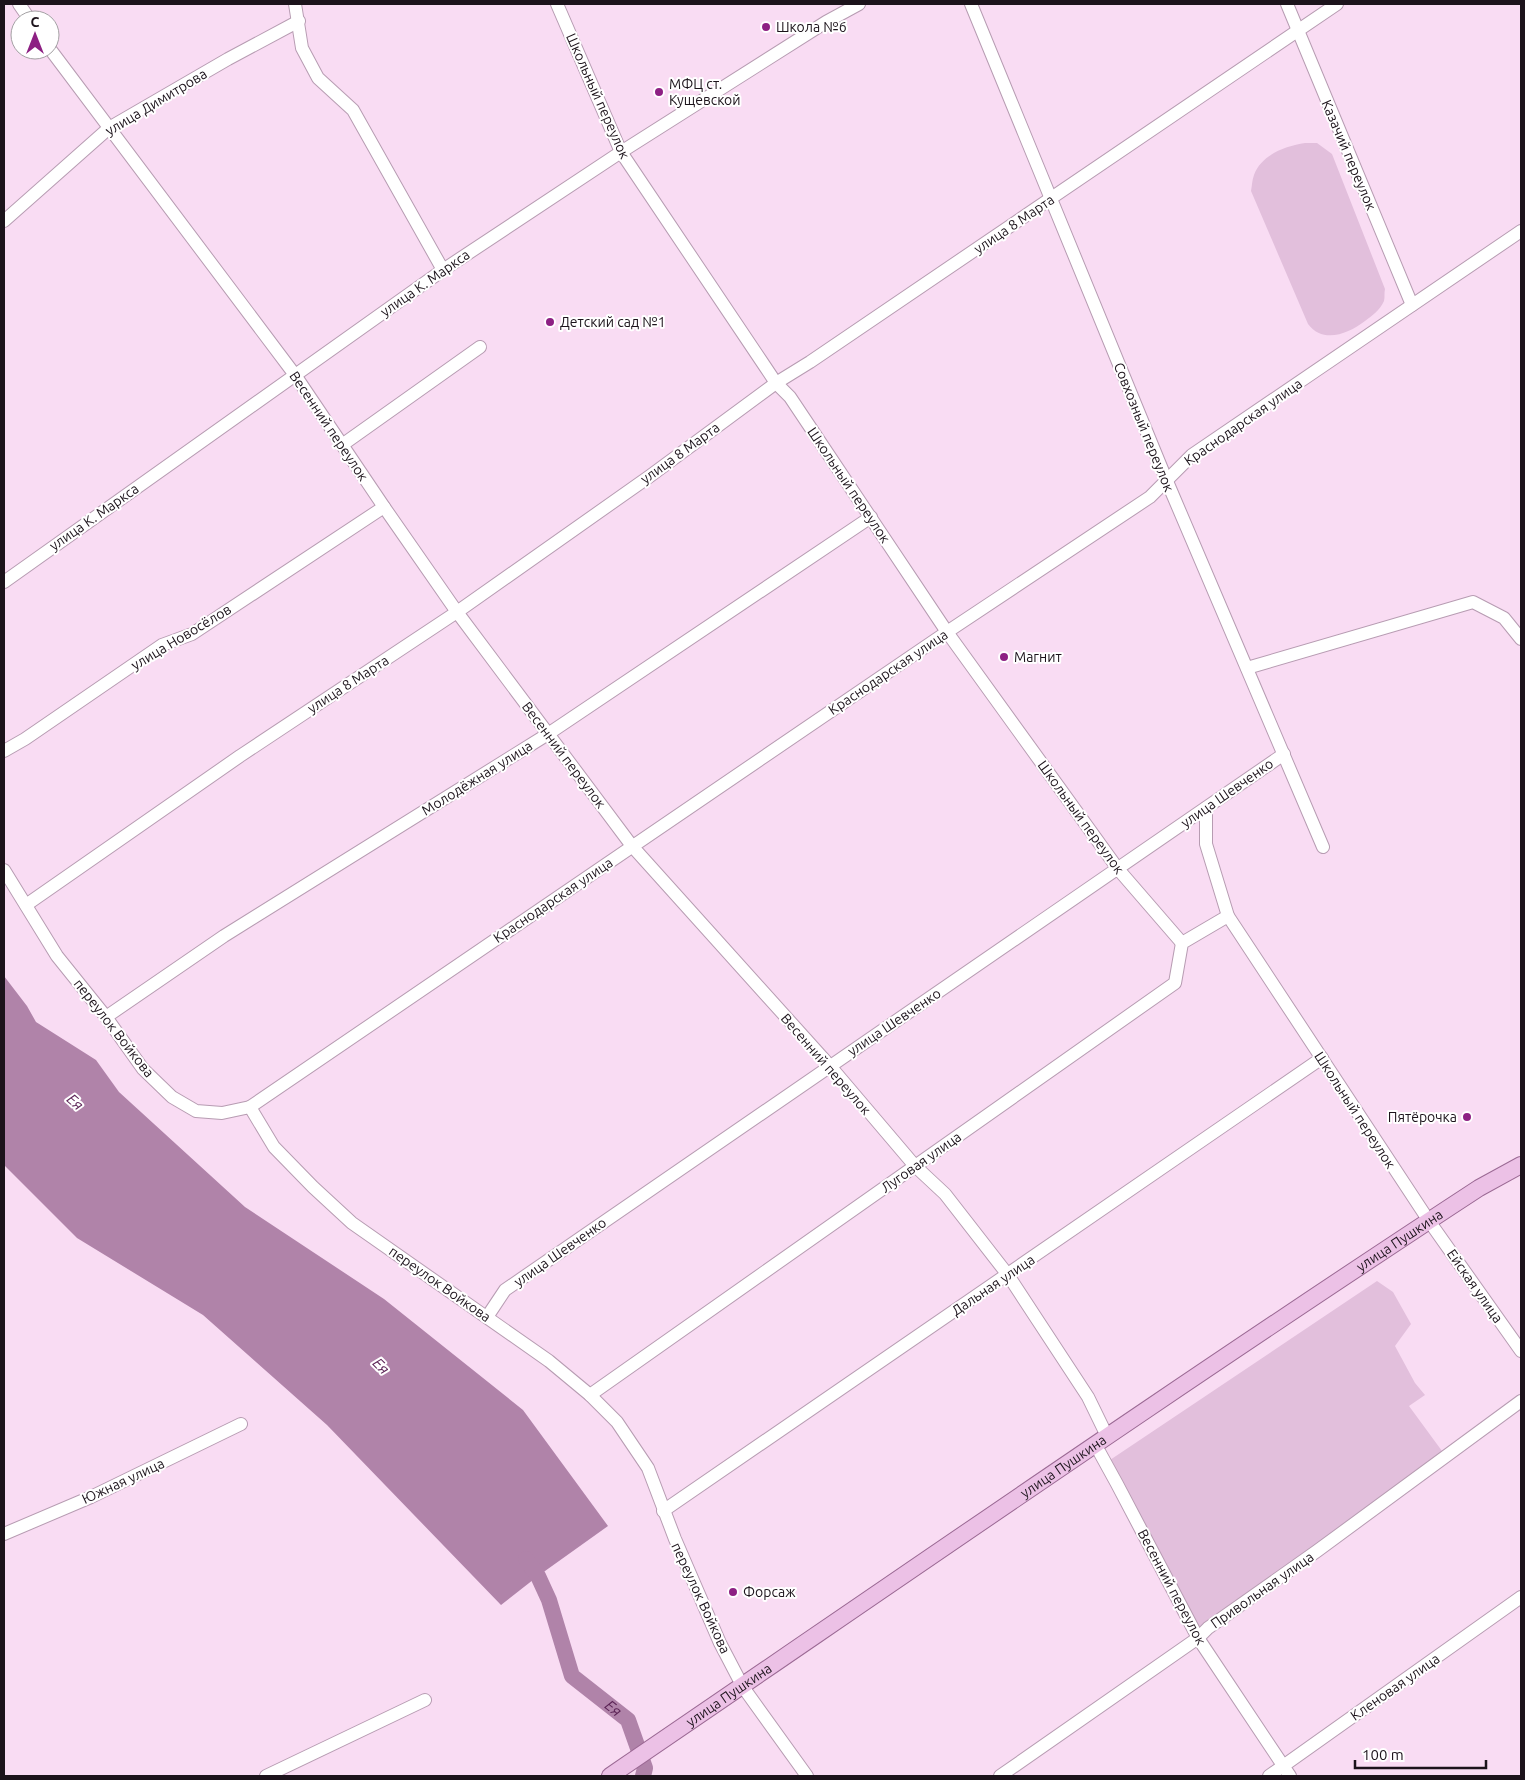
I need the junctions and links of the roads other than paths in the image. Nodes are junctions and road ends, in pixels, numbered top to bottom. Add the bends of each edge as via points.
1 (295, 4) edge
2 (557, 4) edge
3 (859, 4) edge
4 (971, 4) edge
5 (1287, 4) edge
6 (1337, 4) edge
7 (298, 21) junction
8 (1298, 30) junction
9 (58, 60) edge
10 (109, 128) junction
11 (621, 152) junction
12 (1050, 199) junction
13 (4, 221) edge
14 (1521, 231) edge
15 (443, 270) junction
16 (1412, 305) junction
17 (480, 347) dead end
18 (295, 374) junction
19 (776, 383) junction
20 (342, 445) junction
21 (1166, 479) junction
22 (384, 507) junction
23 (871, 517) junction
24 (4, 582) edge
25 (457, 612) junction
26 (947, 632) junction
27 (1521, 639) edge
28 (1247, 668) junction
29 (548, 734) junction
30 (4, 751) edge
31 (1284, 754) junction
32 (1206, 808) junction
33 (632, 846) junction
34 (1323, 847) dead end
35 (1118, 869) junction
36 (4, 870) edge
37 (26, 906) junction
38 (1228, 916) junction
39 (1182, 943) junction
40 (106, 1017) junction
41 (1322, 1058) junction
42 (830, 1066) junction
43 (250, 1107) junction
44 (1521, 1165) edge
45 (915, 1166) junction
46 (1428, 1221) junction
47 (1008, 1274) junction
48 (487, 1317) junction
49 (1521, 1351) edge
50 (590, 1394) junction
51 (1521, 1401) edge
52 (241, 1424) dead end
53 (1101, 1440) junction
54 (663, 1511) junction
55 (4, 1534) edge
56 (1521, 1597) edge
57 (1198, 1638) junction
58 (743, 1687) junction
59 (425, 1700) dead end
60 (1287, 1771) edge
61 (612, 1775) edge
62 (266, 1776) edge
63 (807, 1776) edge
64 (1000, 1776) edge
65 (1268, 1776) edge

1 - 7 street
2 - 11 street, Школьный переулок
3 - 11 street, улица К. Маркса
4 - 12 street, Совхозный переулок
5 - 8 street, Казачий переулок
6 - 8 street, улица 8 Марта
7 - 10 street, улица Димитрова
7 - 15 street via 302,48 318,78 353,110
8 - 12 street, улица 8 Марта
8 - 16 street, Казачий переулок
9 - 10 street, Весенний переулок
10 - 13 street, улица Димитрова
10 - 18 street, Весенний переулок
11 - 15 street, улица К. Маркса
11 - 19 street, Школьный переулок
12 - 19 street, улица 8 Марта
12 - 21 street, Совхозный переулок
14 - 16 street, Краснодарская улица
15 - 18 street, улица К. Маркса
16 - 21 street, Краснодарская улица via 1192,455
17 - 20 street
18 - 20 street, Весенний переулок
18 - 24 street, улица К. Маркса
19 - 23 street, Школьный переулок via 790,396
19 - 25 street, улица 8 Марта
20 - 22 street, Весенний переулок
21 - 26 street, Краснодарская улица via 1150,497
21 - 28 street, Совхозный переулок
22 - 25 street, Весенний переулок
22 - 30 street, улица Новосёлов via 192,634 162,645
23 - 26 street, Школьный переулок
23 - 29 street, Молодёжная улица
25 - 29 street, Весенний переулок
25 - 37 street, улица 8 Марта via 240,756
26 - 33 street, Краснодарская улица
26 - 35 street, Школьный переулок
27 - 28 street via 1504,618 1473,602
28 - 31 street, Совхозный переулок
29 - 33 street, Весенний переулок
29 - 40 street, Молодёжная улица via 224,936
31 - 32 street, улица Шевченко
31 - 34 street, Совхозный переулок
32 - 35 street, улица Шевченко
32 - 38 street, Школьный переулок via 1206,844
33 - 42 street, Весенний переулок
33 - 43 street, Краснодарская улица
35 - 39 street, Школьный переулок
35 - 42 street, улица Шевченко
36 - 37 street, переулок Войкова
37 - 40 street, переулок Войкова via 57,956
38 - 39 street
38 - 41 street, Школьный переулок
39 - 45 street, Луговая улица via 1175,983
40 - 43 street, переулок Войкова via 143,1069 172,1097 196,1110 222,1113
41 - 46 street, Школьный переулок
41 - 47 street, Дальная улица
42 - 45 street, Весенний переулок
42 - 48 street, улица Шевченко via 505,1290
43 - 48 street, переулок Войкова via 274,1147 352,1223
44 - 46 main road, улица Пушкина
45 - 47 street, Весенний переулок via 945,1194
45 - 50 street, Луговая улица
46 - 49 street, Ейская улица
46 - 53 main road, улица Пушкина
47 - 53 street, Весенний переулок via 1088,1397
47 - 54 street, Дальная улица
48 - 50 street, переулок Войкова
50 - 54 street, переулок Войкова via 617,1422 648,1468
51 - 57 street, Привольная улица
52 - 55 street, Южная улица via 91,1497
53 - 57 street, Весенний переулок via 1117,1484
53 - 58 main road, улица Пушкина
54 - 58 street, переулок Войкова via 720,1643
56 - 60 street, Кленовая улица
57 - 60 street, Весенний переулок
57 - 64 street, Привольная улица
58 - 61 main road, улица Пушкина
58 - 63 street, переулок Войкова
59 - 62 street
60 - 65 street, Кленовая улица

